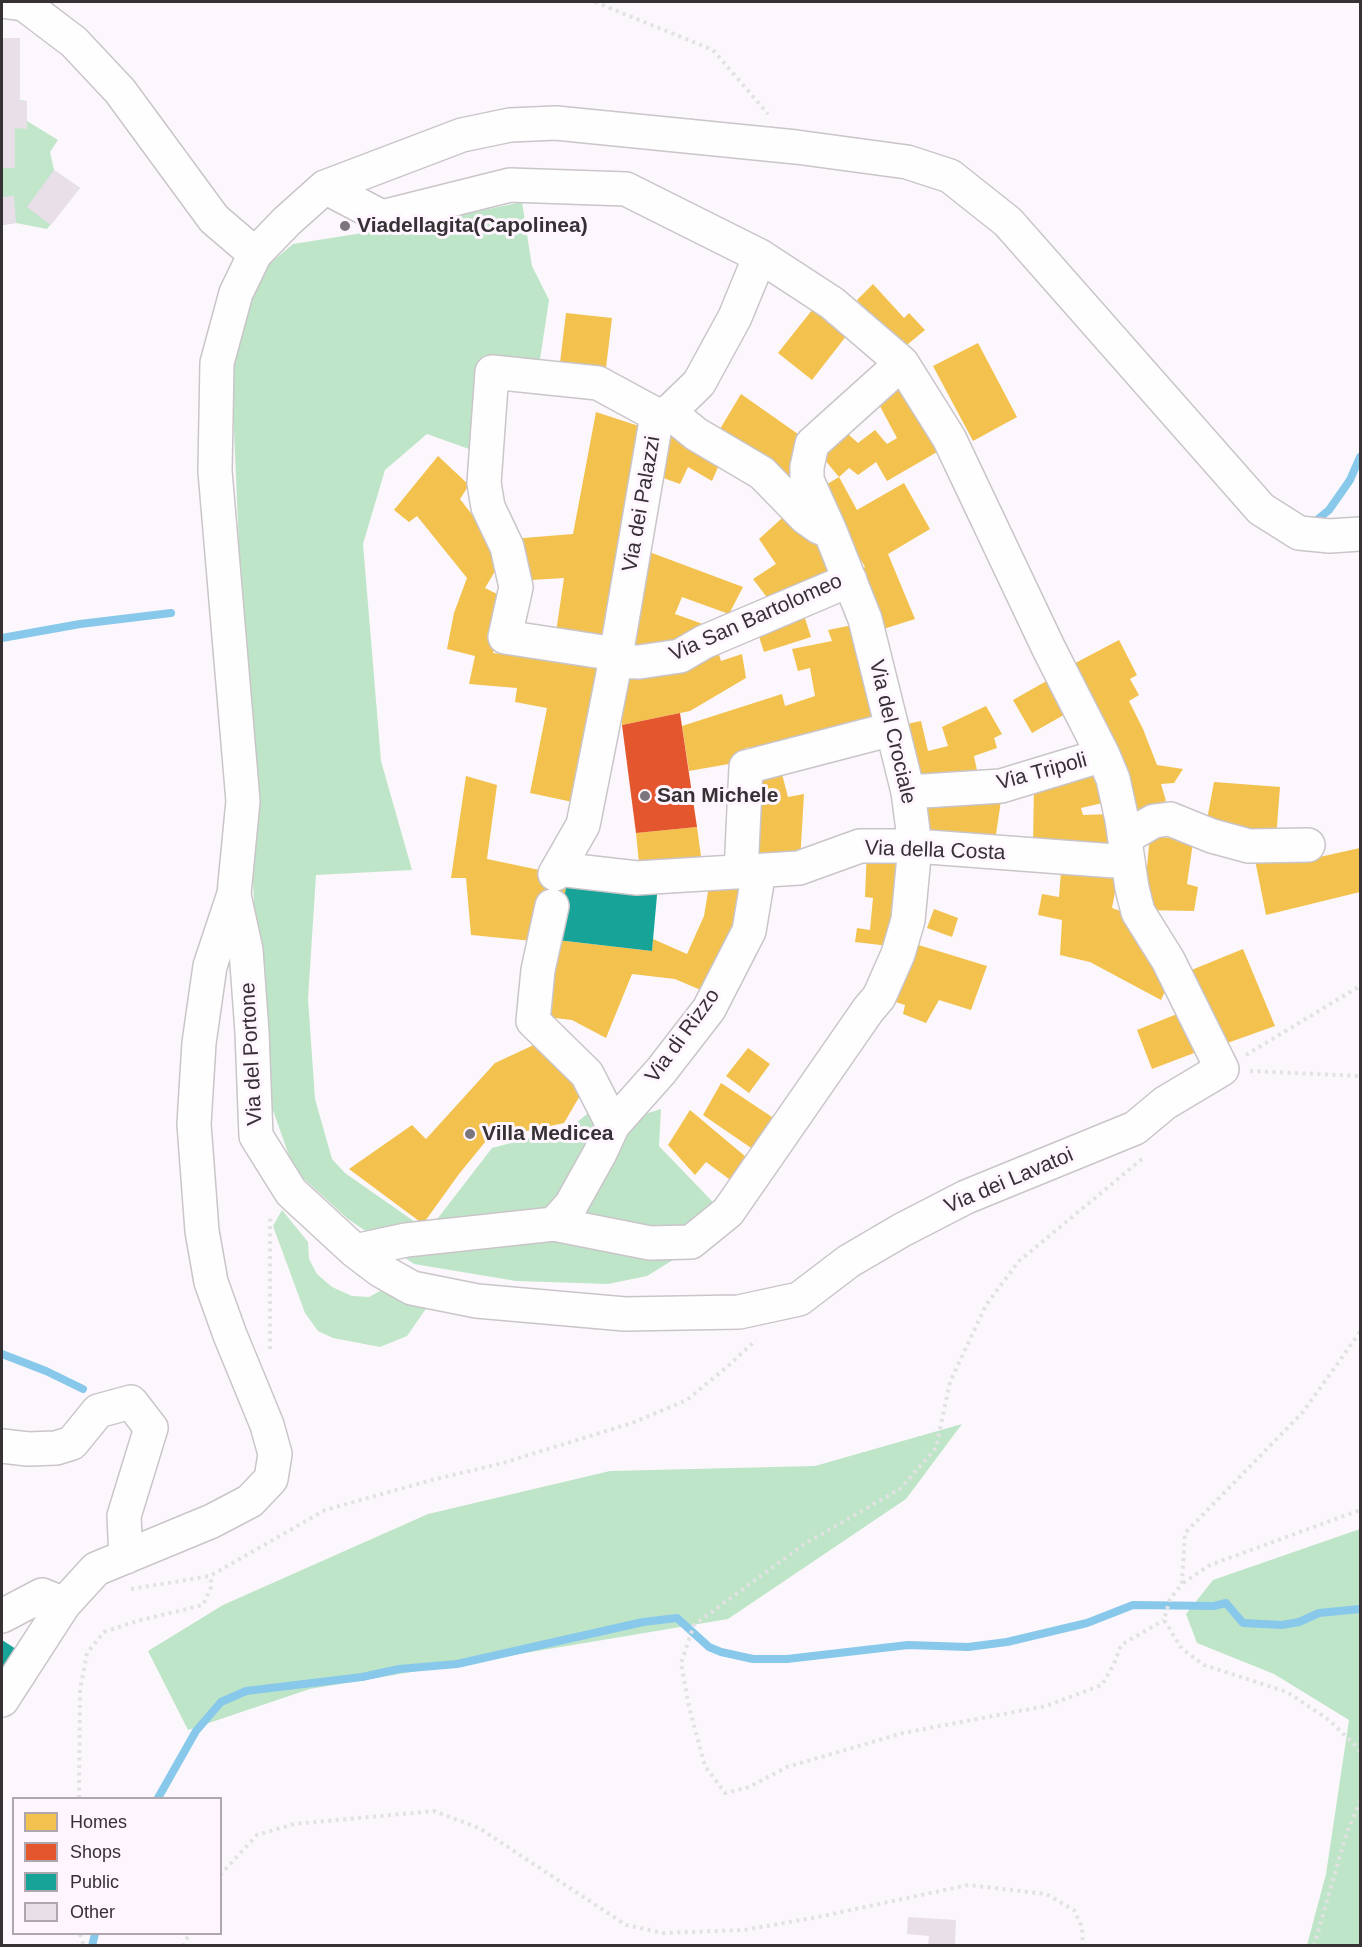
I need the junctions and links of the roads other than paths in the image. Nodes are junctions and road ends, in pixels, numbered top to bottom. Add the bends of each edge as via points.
1 (8, 2) edge
2 (325, 187) junction
3 (255, 254) junction
4 (760, 256) junction
5 (902, 363) junction
6 (663, 413) junction
7 (831, 531) junction
8 (1360, 534) edge
9 (850, 580) junction
10 (614, 664) junction
11 (892, 729) junction
12 (1103, 755) junction
13 (908, 792) junction
14 (1308, 845) dead end
15 (915, 846) junction
16 (1127, 850) junction
17 (750, 871) junction
18 (555, 883) junction
19 (234, 894) junction
20 (613, 1125) junction
21 (554, 1224) junction
22 (355, 1251) junction
23 (799, 1299) joint
24 (2, 1446) edge
25 (111, 1563) junction
26 (64, 1604) junction
27 (2, 1616) edge
28 (2, 1700) edge

1 - 3 street via 24,4 74,42 120,91 214,219
2 - 3 street
2 - 4 street via 382,217 510,185 626,189
2 - 8 street via 462,135 510,125 556,123 796,147 907,162 950,176 1008,222 1261,509 1299,533
3 - 19 street via 236,292 217,363 215,471 243,801
4 - 5 street via 832,303
4 - 6 street, Via dei Palazzi via 735,317 699,382
5 - 7 street, Via San Bartolomeo via 812,444 807,480
5 - 12 street via 949,438
6 - 7 street via 762,473 805,517
6 - 10 street, Via dei Palazzi
6 - 10 street, Via San Bartolomeo via 598,383 492,372 484,483 488,507 507,547 516,587 505,637
7 - 9 street, Via San Bartolomeo
9 - 10 street, Via San Bartolomeo via 680,656
9 - 11 street, Via del Crociale via 865,619
10 - 18 street, Via dei Palazzi via 583,825
11 - 13 street, Via del Crociale
11 - 17 street, Via di Rizzo via 746,767
12 - 13 street, Via Tripoli via 1001,786
12 - 16 street via 1113,779
13 - 15 street, Via del Crociale
14 - 16 street via 1249,846 1170,819 1154,821
15 - 16 street, Via della Costa
15 - 17 street, Via della Costa via 860,846 799,868
15 - 21 street, Via del Crociale via 908,920 879,997 728,1212 691,1242 650,1242
16 - 23 street, Via dei Lavatoi via 1138,912 1168,960 1222,1069 1165,1102 1135,1128 966,1197 903,1230 849,1261
17 - 18 street, Via della Costa
17 - 20 street, Via di Rizzo via 749,931 709,1009
18 - 20 street via 538,970 533,1021 587,1074
19 - 22 street, Via del Portone via 246,950 256,1136 291,1192
19 - 25 street via 210,966 199,1043 194,1124 202,1231 211,1282 267,1425 275,1454 271,1479 250,1501 212,1521
20 - 21 street via 571,1205
21 - 22 street, Via del Crociale via 406,1240
22 - 23 street, Via del Portone via 412,1288 477,1301 625,1314 739,1312
24 - 25 street via 56,1448 72,1443 98,1411 131,1402 151,1428
25 - 26 street
26 - 27 street via 42,1596
26 - 28 street

